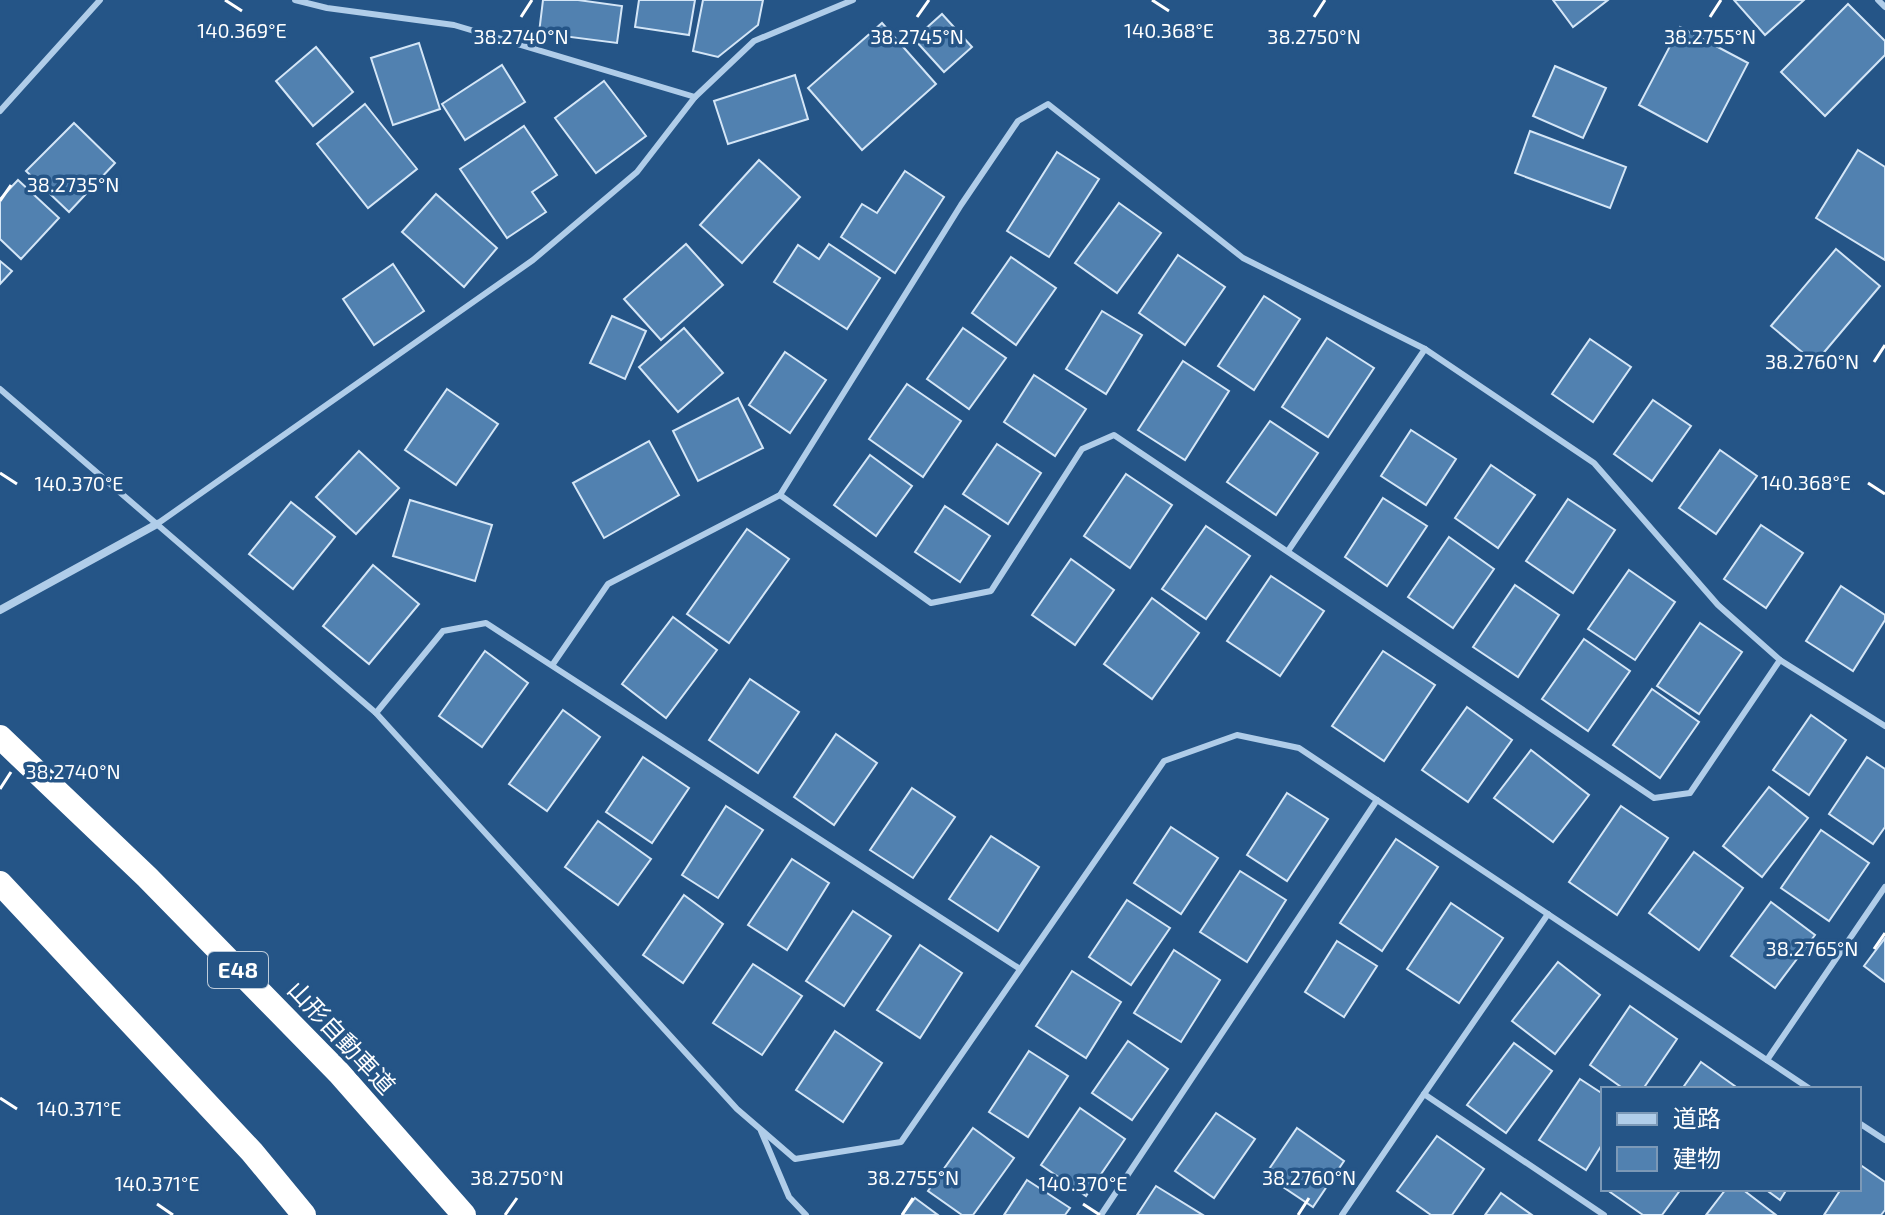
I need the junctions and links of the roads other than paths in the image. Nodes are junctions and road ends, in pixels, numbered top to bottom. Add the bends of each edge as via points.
1 (100, 0) edge
2 (295, 0) edge
3 (853, 0) edge
4 (1878, 0) edge
5 (1885, 7) edge
6 (695, 97) junction
7 (0, 111) edge
8 (1425, 349) junction
9 (0, 389) edge
10 (780, 495) junction
11 (157, 524) junction
12 (1288, 551) junction
13 (0, 610) edge
14 (1780, 660) junction
15 (553, 664) junction
16 (376, 713) junction
17 (1885, 726) edge
18 (0, 737) edge
19 (1377, 800) junction
20 (0, 883) edge
21 (1885, 887) edge
22 (1548, 914) junction
23 (1020, 969) junction
24 (1767, 1060) junction
25 (1807, 1087) edge
26 (1424, 1094) junction
27 (1861, 1124) edge
28 (761, 1129) junction
29 (1885, 1140) edge
30 (1591, 1206) junction
31 (304, 1215) edge
32 (464, 1215) edge
33 (806, 1215) edge
34 (1101, 1215) edge
35 (1342, 1215) edge
36 (1584, 1215) edge
37 (1604, 1215) edge

1 - 7 lane
2 - 6 lane via 454,25
3 - 6 lane via 754,41
4 - 5 lane
6 - 11 lane via 637,172 533,260
8 - 10 lane via 1243,258 1048,104 1018,121
8 - 12 lane
8 - 14 lane via 1594,463 1718,605
9 - 11 lane
10 - 12 lane via 931,603 991,591 1082,449 1114,435
10 - 15 lane via 608,584
11 - 13 street
11 - 16 lane
12 - 14 lane via 1654,798 1690,793
14 - 17 lane
15 - 16 lane via 486,623 443,631
15 - 23 lane
16 - 28 lane via 737,1109
18 - 32 highway, 山形自動車道 / E48 via 147,877 339,1073
19 - 22 lane
19 - 23 lane via 1299,748 1237,735 1164,761
19 - 34 lane
20 - 31 highway via 252,1152
21 - 24 lane
22 - 24 lane
22 - 26 lane
23 - 28 lane via 901,1142 795,1159
24 - 25 lane
26 - 30 lane
26 - 35 lane
27 - 29 lane
28 - 33 lane via 789,1197
30 - 36 lane
30 - 37 lane

